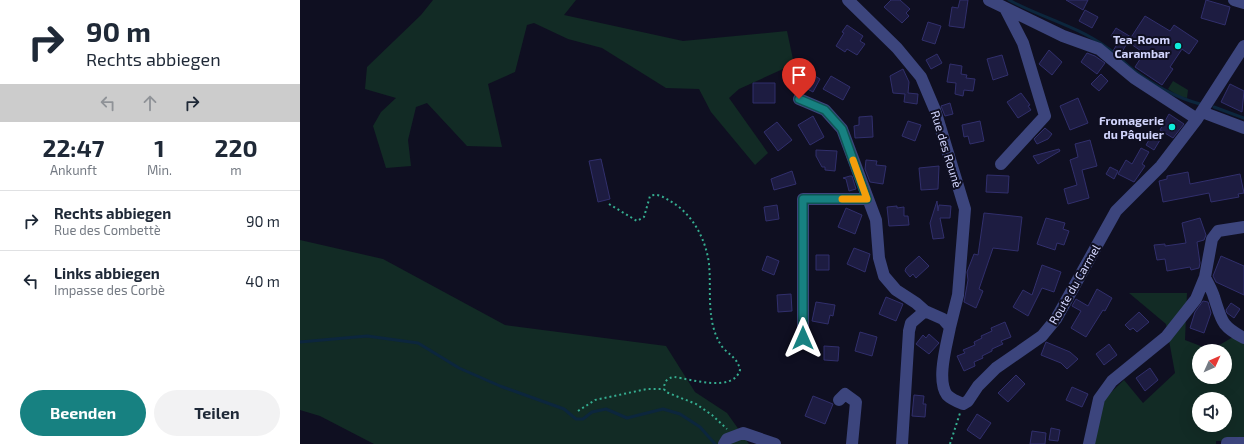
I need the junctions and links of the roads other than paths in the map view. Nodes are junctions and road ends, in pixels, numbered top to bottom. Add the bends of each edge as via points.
1 (848, 0) edge
2 (989, 0) edge
3 (1234, 0) edge
4 (1244, 3) edge
5 (1005, 8) junction
6 (1244, 46) edge
7 (799, 99) dead end
8 (1200, 116) junction
9 (1244, 128) edge
10 (1001, 164) dead end
11 (867, 199) junction
12 (1244, 227) edge
13 (1205, 277) junction
14 (925, 311) junction
15 (950, 327) junction
16 (803, 338) dead end
17 (1244, 338) edge
18 (839, 400) dead end
19 (1227, 443) dead end
20 (1244, 443) edge
21 (724, 444) edge
22 (775, 444) edge
23 (852, 444) edge
24 (902, 444) edge
25 (1089, 444) edge

1 - 15 street, Rue des Rounè via 897,48 921,77 935,110 965,209 958,295
2 - 5 street
3 - 4 street
5 - 8 street via 1099,50 1111,57 1134,78
5 - 10 street via 1023,43 1045,116
6 - 8 street, Route du Carmel
7 - 11 street via 825,110 842,129
8 - 9 street
8 - 15 street, Route du Carmel via 1161,166 1116,212 1056,319 1042,336 996,368 963,404 948,395 943,387 942,374
11 - 14 street via 876,220 879,258 884,276 896,290
11 - 16 street via 803,199
12 - 13 street via 1218,231 1212,239
13 - 17 street via 1224,326
13 - 25 street via 1196,299 1166,337 1112,381 1099,399
14 - 15 street via 943,319
14 - 24 street via 911,323 909,331
18 - 23 street via 845,394 856,402
19 - 20 street
21 - 22 street via 734,435 743,433

